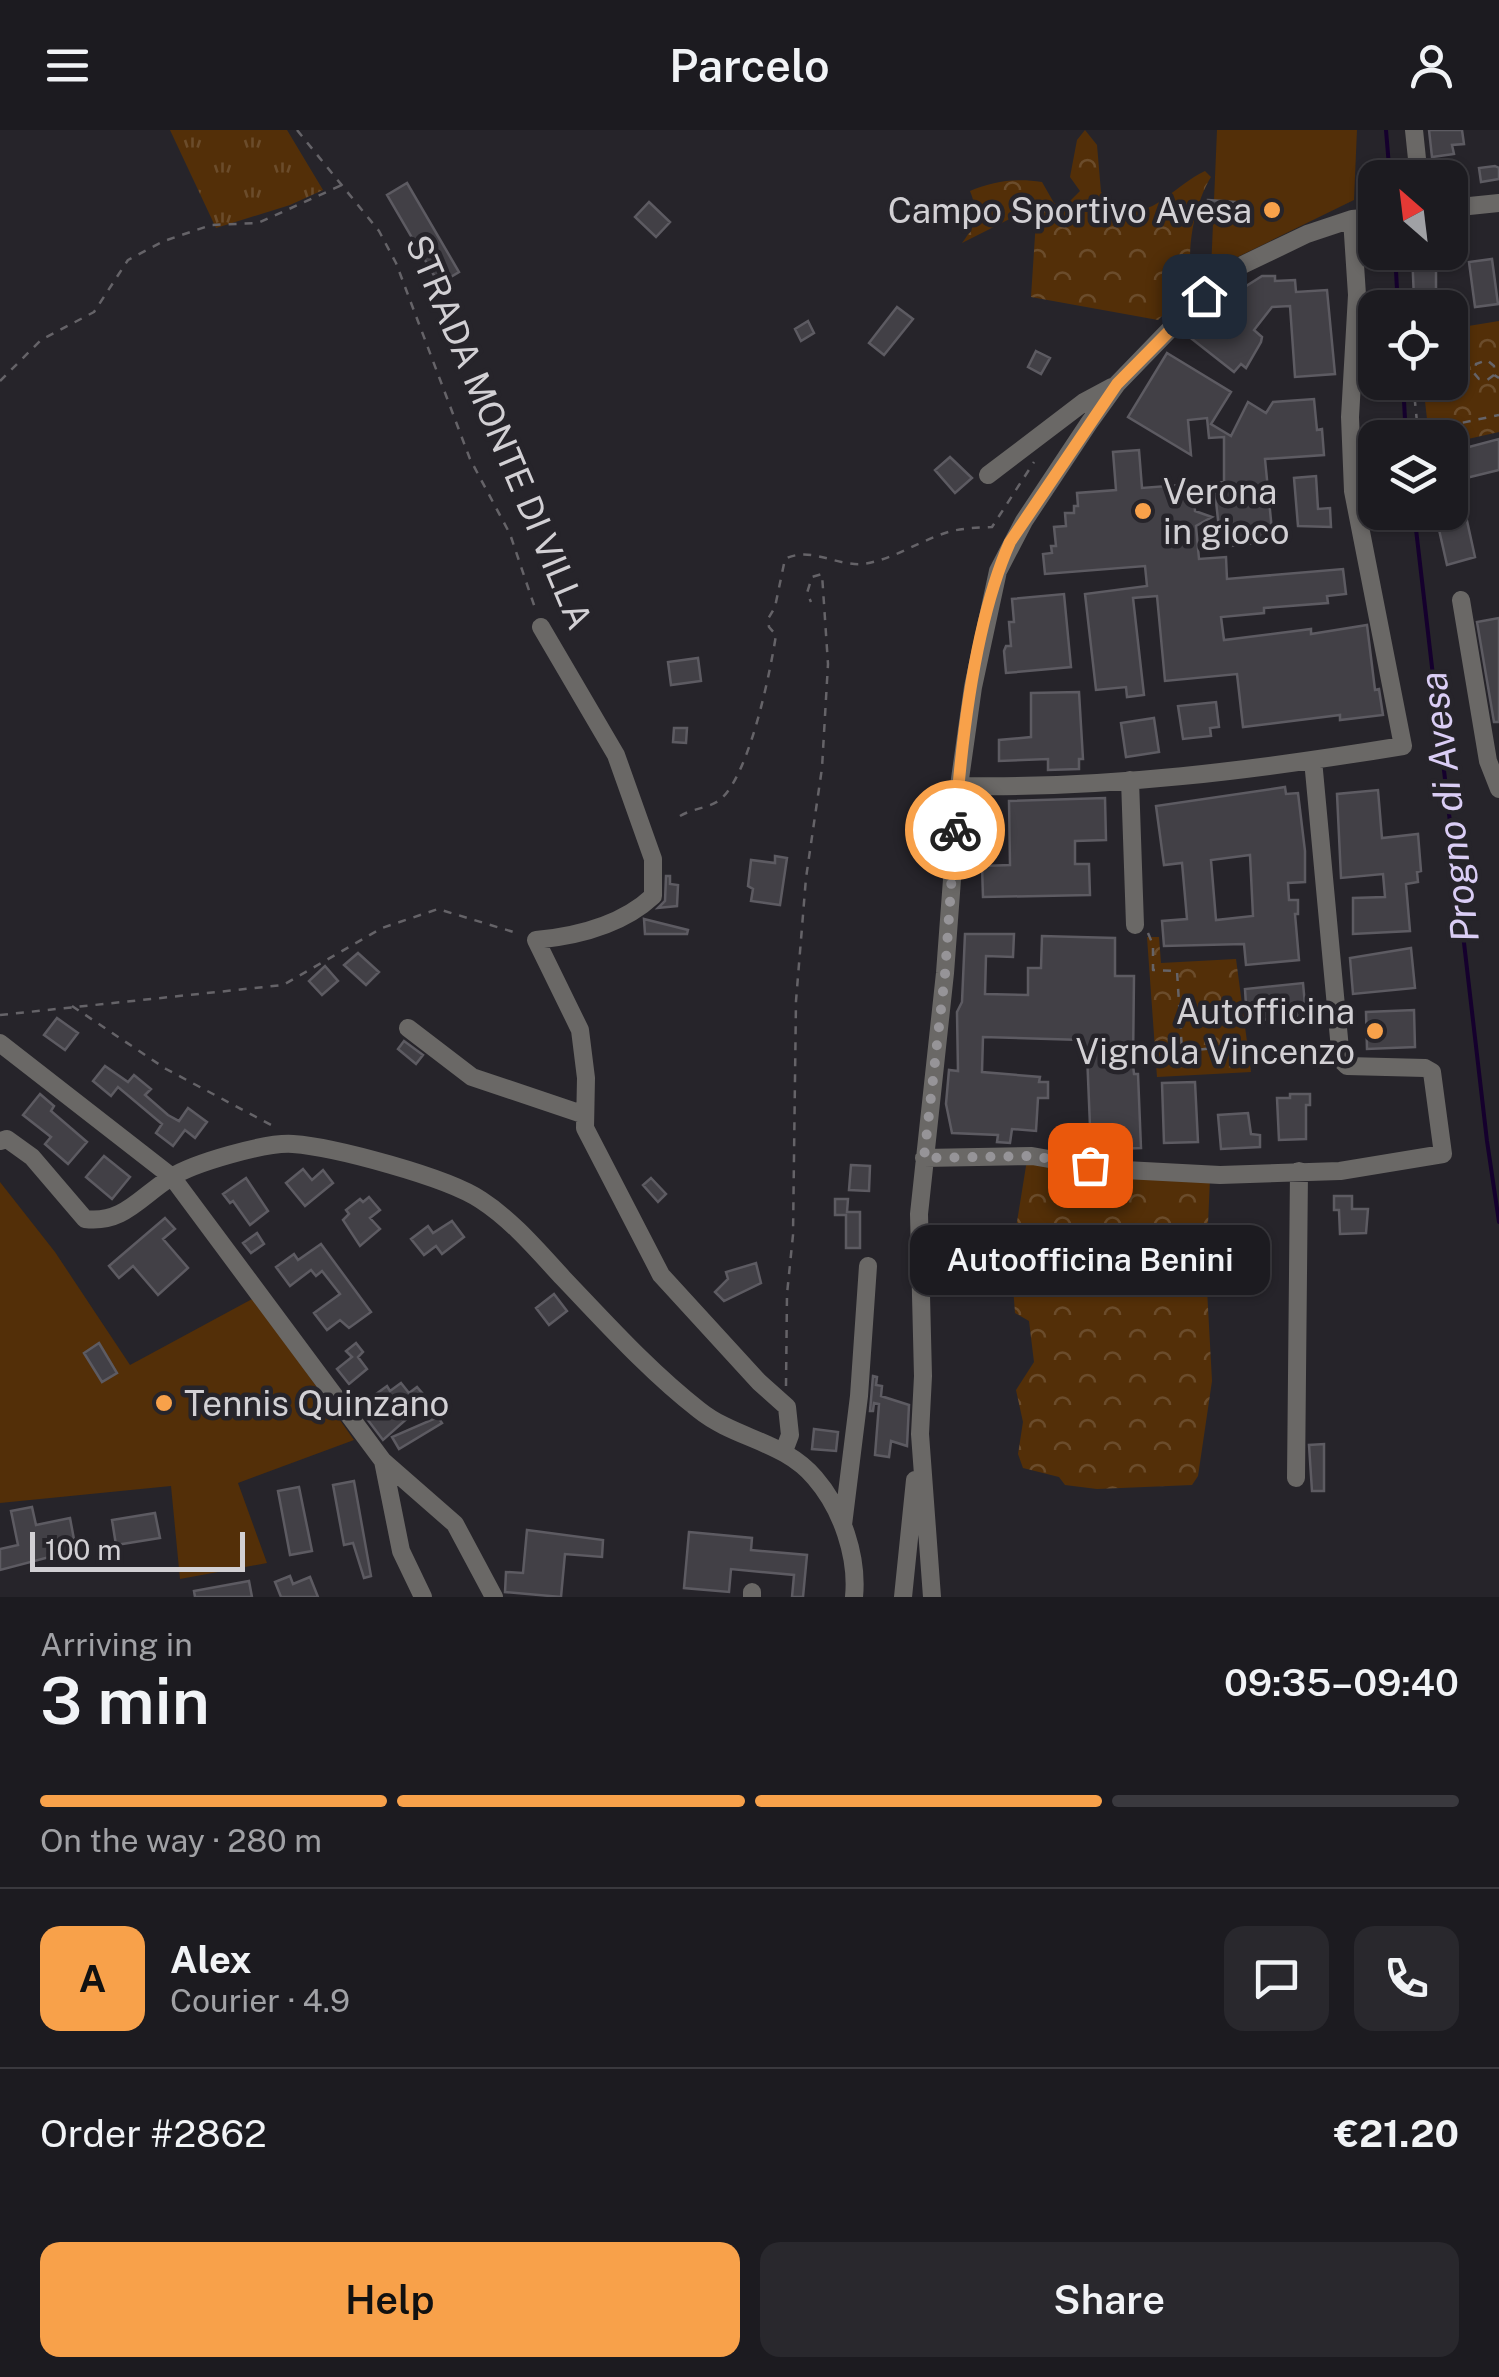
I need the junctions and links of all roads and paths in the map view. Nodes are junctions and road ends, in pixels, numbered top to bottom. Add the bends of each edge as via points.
1 (297, 130) edge
2 (1414, 130) edge
3 (1417, 160) edge
4 (343, 184) junction
5 (1499, 203) edge
6 (1468, 206) edge
7 (1358, 218) edge
8 (1352, 219) junction
9 (1496, 376) edge
10 (0, 381) edge
11 (1117, 384) junction
12 (1415, 400) edge
13 (1499, 415) edge
14 (1036, 460) dead end
15 (988, 475) dead end
16 (1461, 600) dead end
17 (811, 602) dead end
18 (541, 627) joint
19 (1313, 760) junction
20 (1130, 780) junction
21 (959, 786) junction
22 (1499, 790) edge
23 (680, 816) dead end
24 (1135, 925) joint
25 (536, 940) junction
26 (71, 1006) junction
27 (0, 1015) edge
28 (408, 1028) dead end
29 (0, 1043) edge
30 (1255, 1052) dead end
31 (585, 1115) junction
32 (0, 1141) edge
33 (288, 1143) junction
34 (924, 1158) junction
35 (1299, 1172) junction
36 (172, 1177) junction
37 (868, 1266) dead end
38 (787, 1407) junction
39 (920, 1434) junction
40 (784, 1451) junction
41 (382, 1460) junction
42 (1296, 1478) dead end
43 (843, 1526) junction
44 (423, 1597) edge
45 (494, 1597) edge
46 (854, 1597) edge
47 (903, 1597) edge
48 (932, 1597) edge

1 - 4 path, STRADA MONTE DI VILLA
2 - 3 street
4 - 10 path via 258,223 211,226 128,260 94,312 40,340
4 - 18 path, STRADA MONTE DI VILLA via 396,263 470,459 510,534
5 - 6 street
7 - 8 street
8 - 11 street via 1232,270
8 - 19 street via 1358,295 1353,491 1403,746
9 - 9 path via 1491,362 1476,364 1479,380
11 - 15 street
11 - 21 street via 998,571
12 - 13 path via 1418,432
14 - 23 path via 992,527 938,535 861,564 823,556 785,560 768,619 776,636 767,688 740,763 724,797
16 - 22 street via 1488,761
17 - 38 path via 812,577 822,574 828,664 796,1001
18 - 25 street, STRADA MONTE DI VILLA via 616,754 656,877 653,896 638,911 572,936
19 - 20 street
19 - 35 street via 1341,1060 1347,1066 1432,1072 1443,1154
20 - 21 street
20 - 24 street
21 - 34 street
24 - 30 path via 1147,930 1153,970 1178,970 1182,1051 1248,1044
25 - 26 path via 438,909 382,928 283,985
25 - 31 street via 580,1030
26 - 27 path
26 - 33 path via 166,1069 281,1130
28 - 31 street via 472,1077
29 - 36 street
31 - 38 street via 584,1128 661,1275
32 - 36 street via 32,1157 85,1219 118,1218
33 - 36 street
33 - 40 street via 396,1168 480,1199 702,1413
34 - 35 street via 1032,1156 1220,1175
34 - 39 street
35 - 42 street
36 - 41 street
37 - 43 street
38 - 40 street
39 - 47 street
39 - 48 street
40 - 43 street via 818,1482
41 - 44 street via 402,1551
41 - 45 street via 455,1524
43 - 46 street via 856,1577

